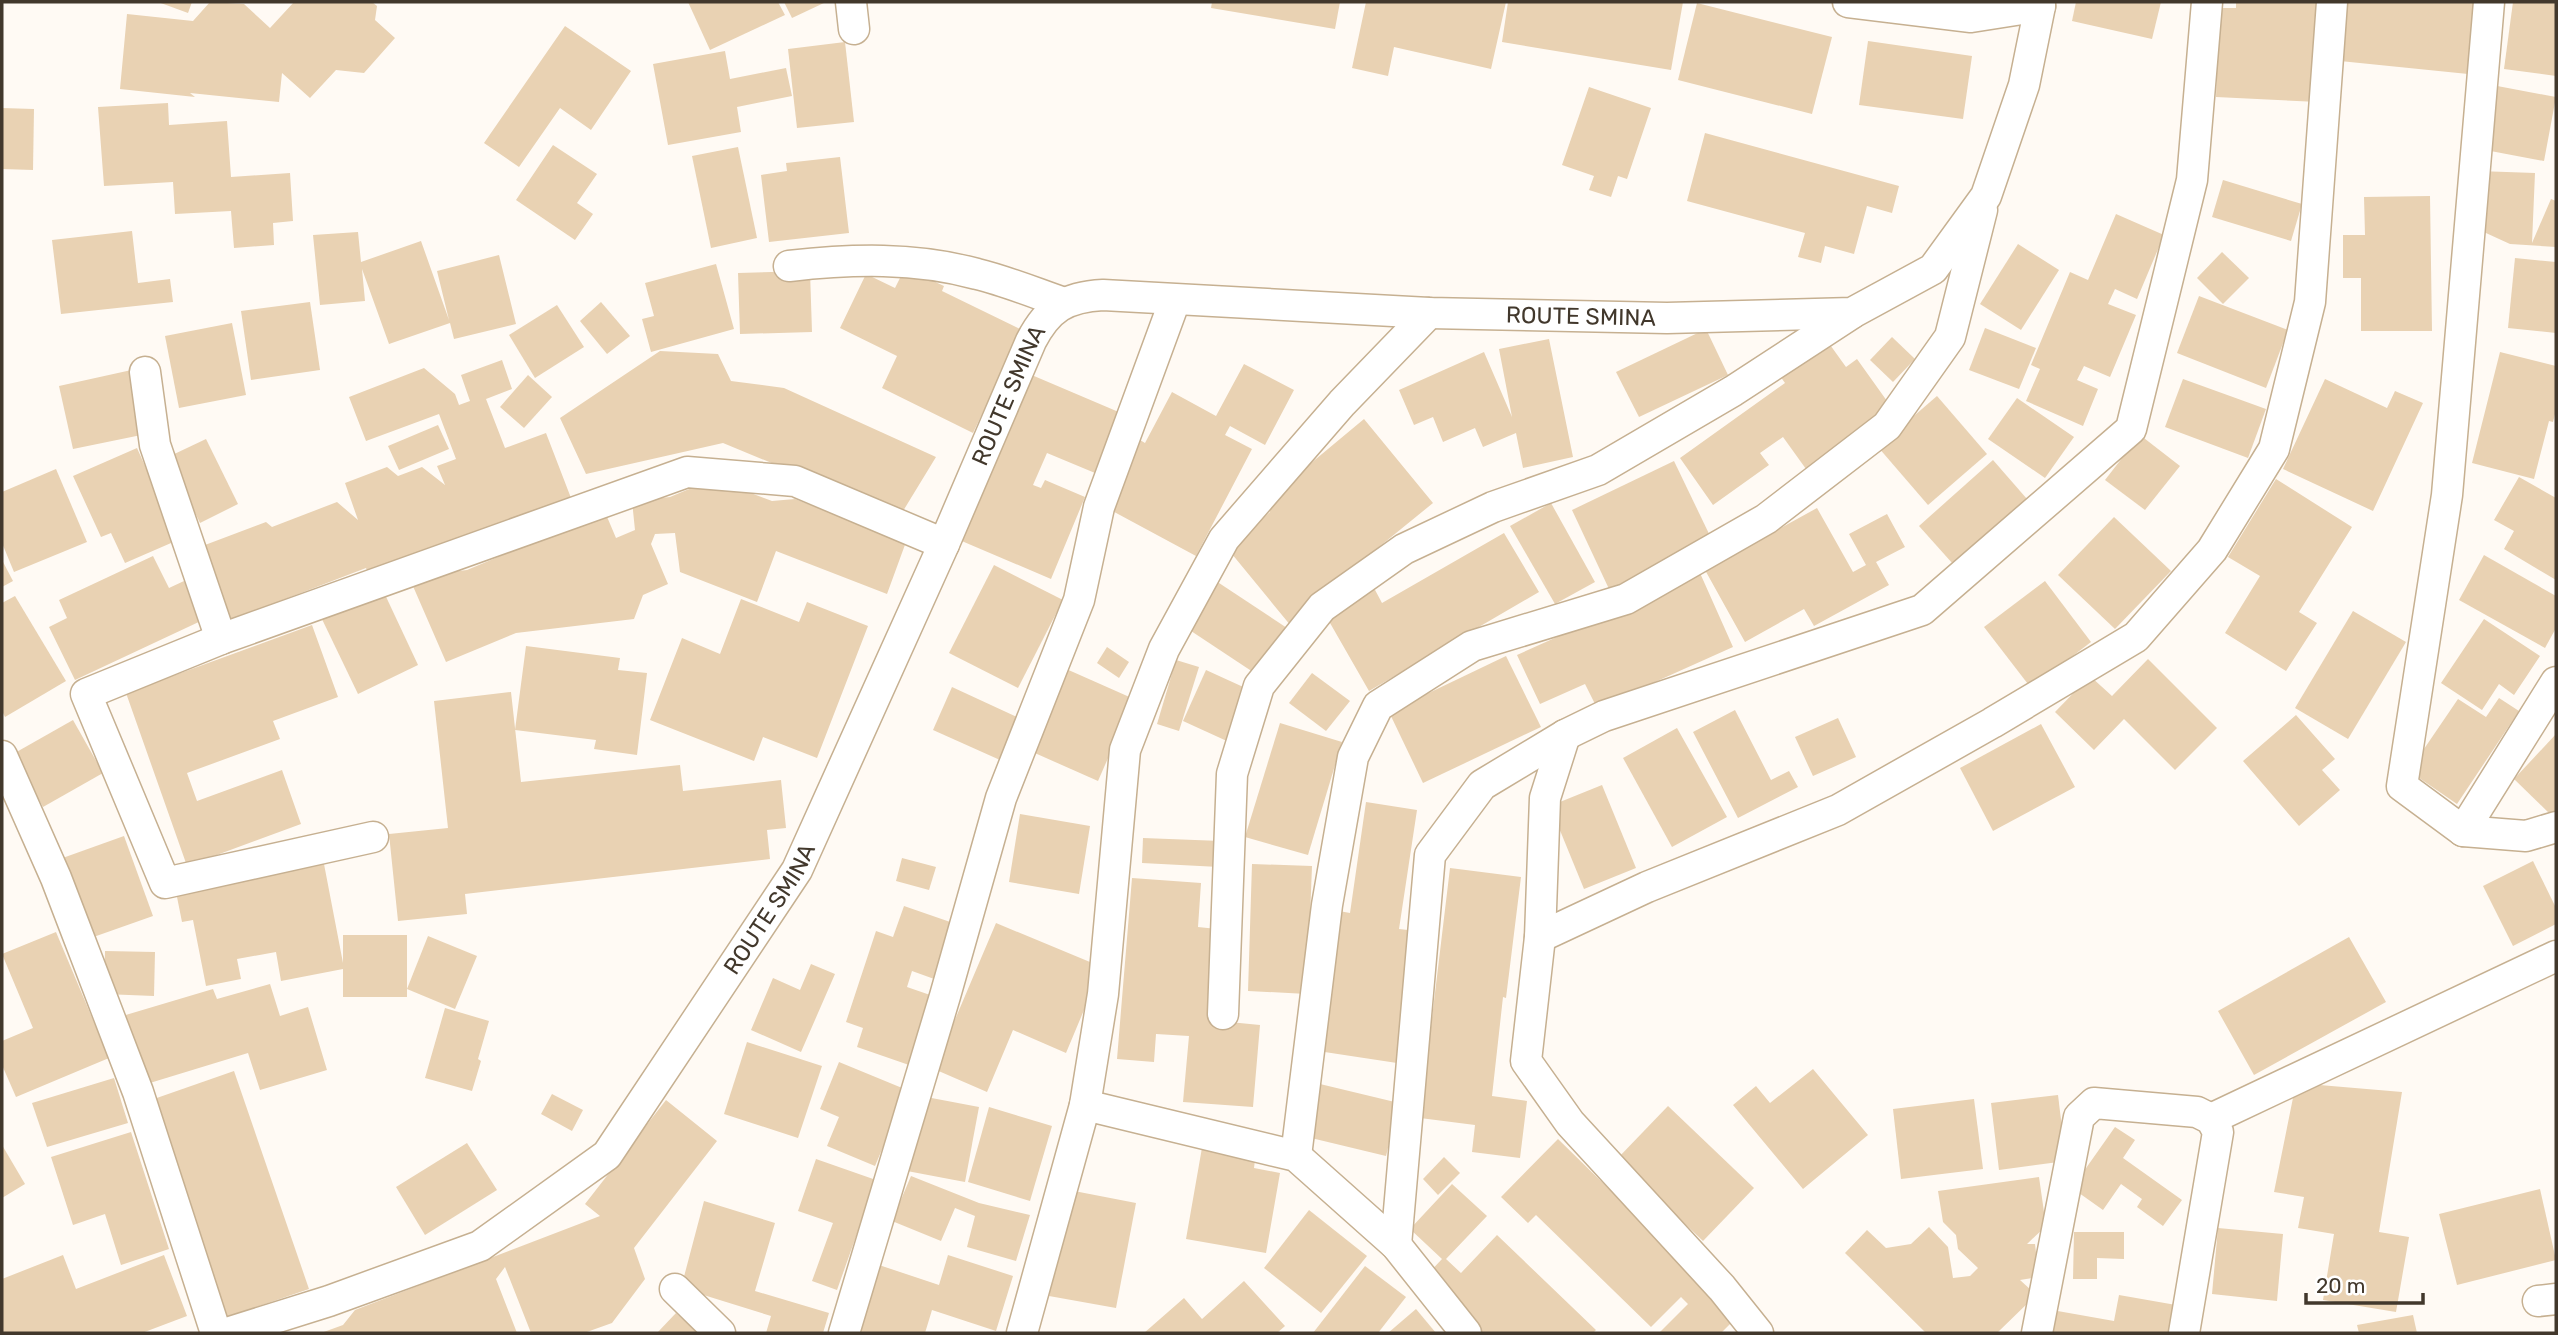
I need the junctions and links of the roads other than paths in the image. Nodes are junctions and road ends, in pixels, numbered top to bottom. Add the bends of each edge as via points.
1 (1848, 2) edge
2 (2207, 2) edge
3 (2332, 2) edge
4 (2489, 2) edge
5 (2038, 4) edge
6 (1986, 196) junction
7 (789, 266) dead end
8 (1175, 300) junction
9 (1064, 303) junction
10 (1429, 313) junction
11 (1852, 313) junction
12 (145, 372) dead end
13 (944, 544) junction
14 (220, 639) junction
15 (2556, 682) edge
16 (1565, 735) junction
17 (2, 756) edge
18 (2556, 827) edge
19 (2463, 831) junction
20 (373, 837) dead end
21 (1540, 937) junction
22 (2556, 956) edge
23 (1223, 1014) dead end
24 (1085, 1105) junction
25 (2211, 1119) junction
26 (1296, 1156) junction
27 (1396, 1245) junction
28 (675, 1289) dead end
29 (216, 1333) edge
30 (226, 1333) edge
31 (720, 1333) edge
32 (844, 1333) edge
33 (1022, 1333) edge
34 (1466, 1333) edge
35 (1758, 1333) edge
36 (2037, 1333) edge
37 (2184, 1333) edge

1 - 5 street via 1971,17
2 - 16 street via 2192,180 2131,429 1922,610 1604,716
3 - 21 street via 2310,302 2274,449 2213,551 2136,637 1993,723 1838,810 1647,887
4 - 19 street via 2447,495 2402,786
5 - 6 street, ROUTE SMINA via 2024,85
6 - 11 street, ROUTE SMINA via 1933,269
6 - 26 street via 1951,337 1887,426 1766,519 1626,599 1472,646 1378,706 1353,757 1327,905
7 - 9 street via 836,260 930,264 976,273
8 - 9 street, ROUTE SMINA via 1103,295
8 - 10 street, ROUTE SMINA
8 - 32 street via 1099,507 1079,600 1001,798
9 - 13 street, ROUTE SMINA via 1050,313 1031,341
10 - 11 street, ROUTE SMINA via 1667,318
10 - 24 street via 1342,403 1224,539 1164,649 1125,750 1104,993
11 - 23 street via 1733,391 1598,470 1493,507 1404,549 1322,607 1259,687 1232,774
12 - 14 street via 155,445
13 - 14 street via 795,481 687,472
13 - 30 street, ROUTE SMINA via 797,870 607,1154 480,1246
14 - 20 street via 86,694 165,883
15 - 19 street
16 - 21 street via 1545,799
16 - 27 street via 1482,785 1430,855
17 - 29 street via 55,877 138,1092
18 - 19 street via 2526,836
21 - 35 street via 1526,1060 1570,1123
22 - 25 street
24 - 26 street
24 - 33 street
25 - 36 street via 2197,1112 2094,1103 2079,1117
25 - 37 street via 2218,1132
26 - 27 street
27 - 34 street
28 - 31 street

